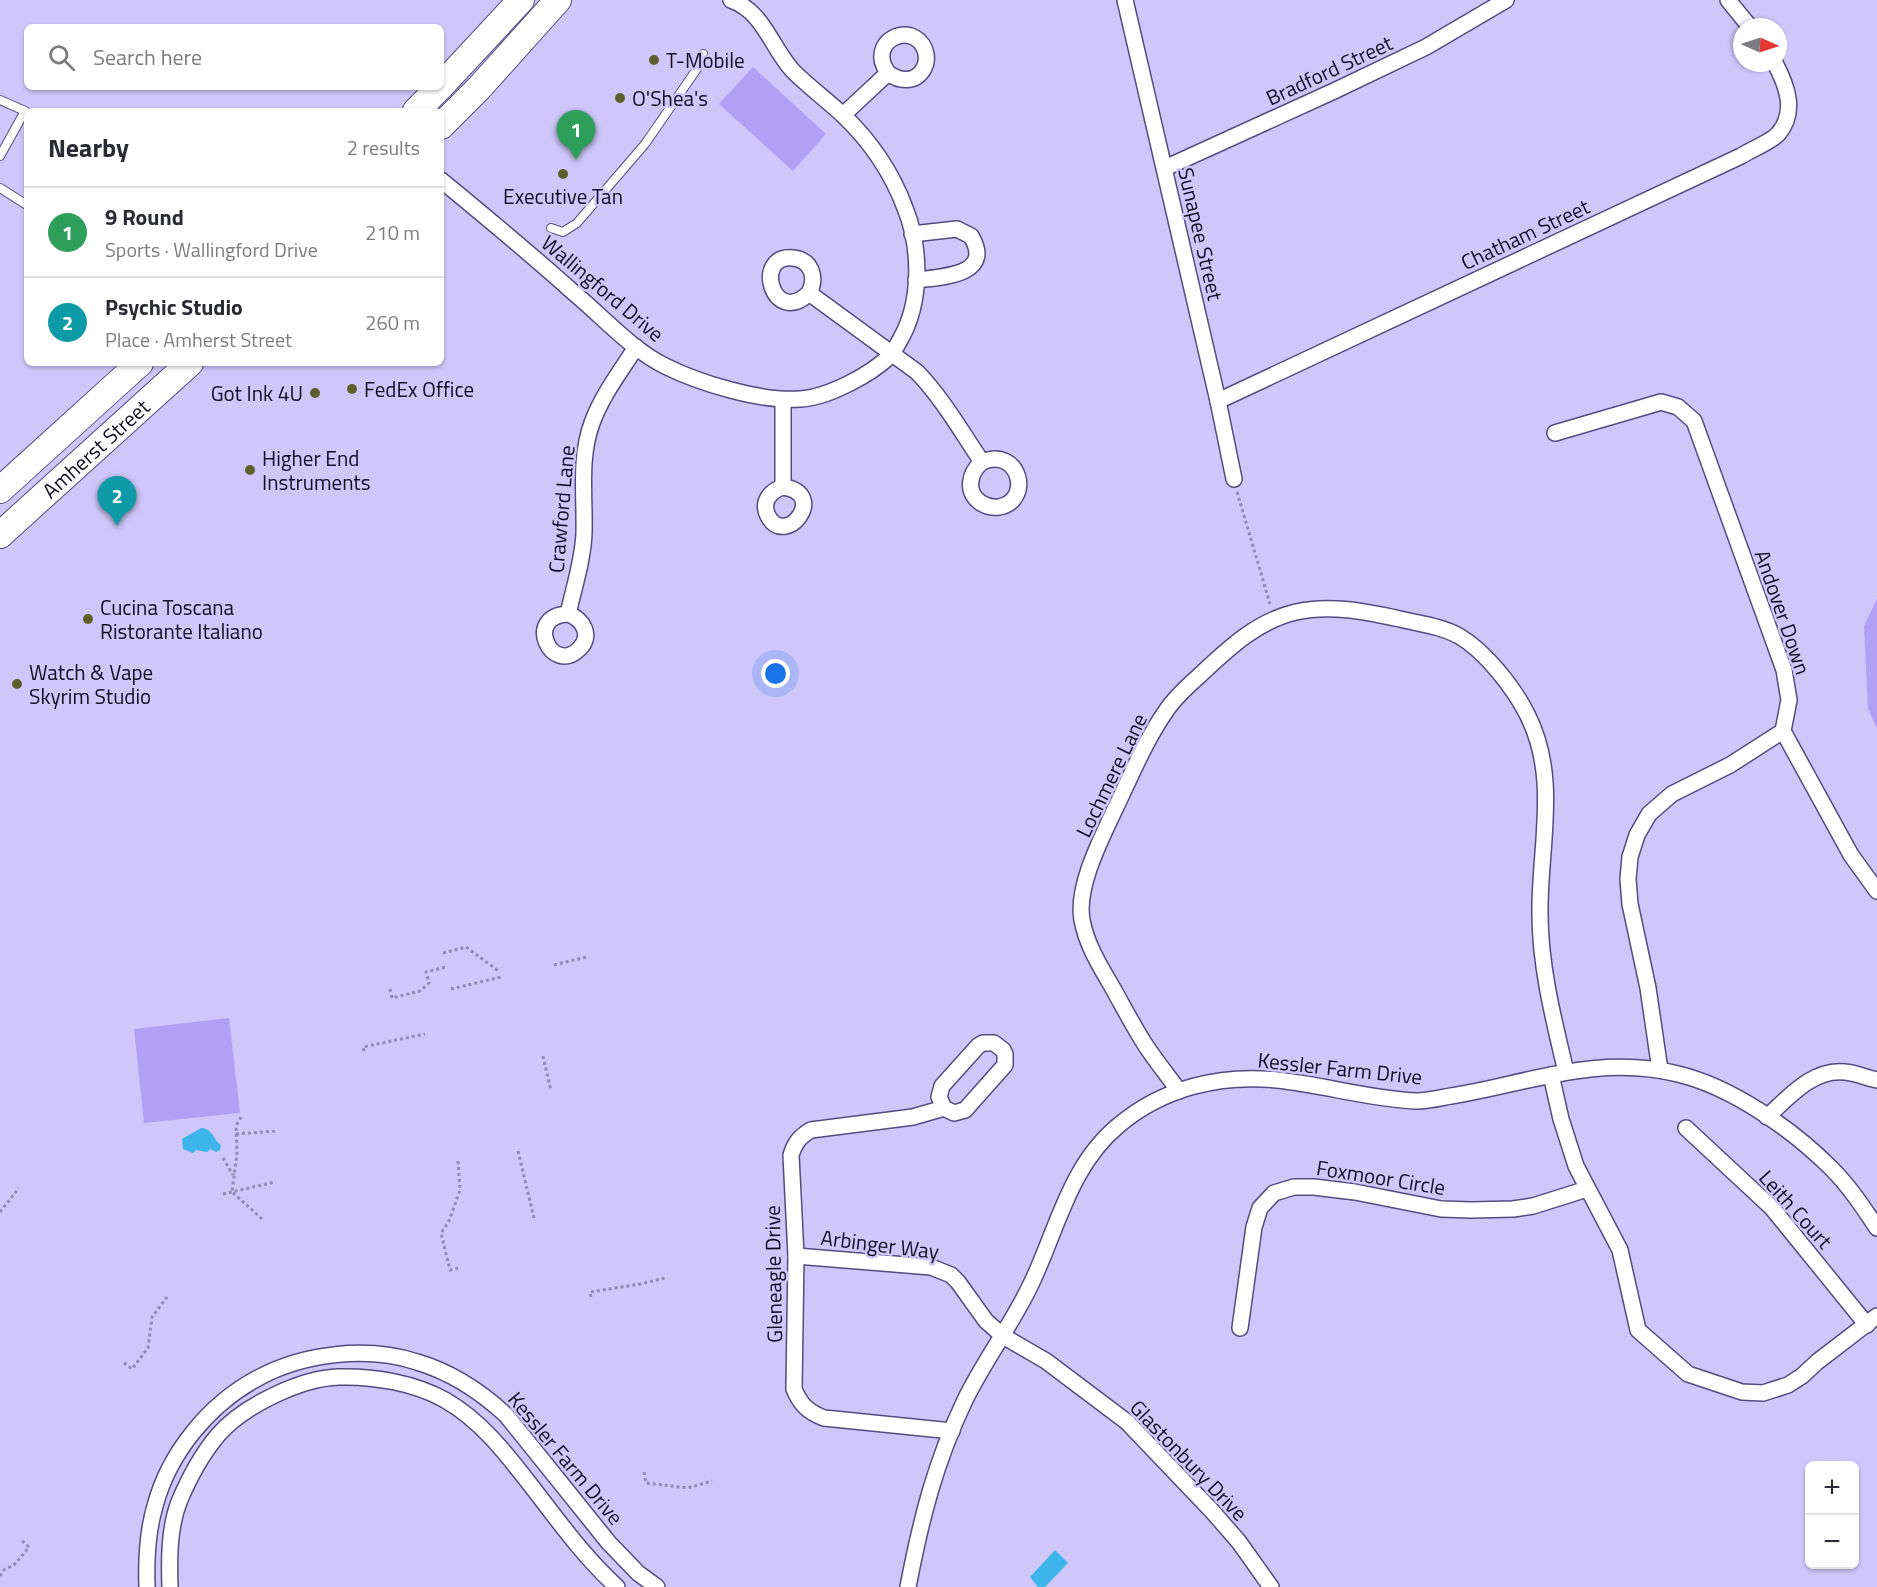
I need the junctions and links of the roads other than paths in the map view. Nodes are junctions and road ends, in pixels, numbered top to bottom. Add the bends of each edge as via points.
1 (520, 0) edge
2 (558, 0) edge
3 (731, 0) edge
4 (1125, 0) edge
5 (1506, 0) edge
6 (1728, 0) edge
7 (1743, 18) edge
8 (703, 54) dead end
9 (1780, 72) edge
10 (888, 74) dead end
11 (444, 84) edge
12 (438, 90) edge
13 (0, 100) edge
14 (419, 108) edge
15 (24, 111) edge
16 (24, 113) edge
17 (843, 115) junction
18 (444, 123) edge
19 (0, 156) edge
20 (1165, 168) junction
21 (444, 182) edge
22 (0, 188) edge
23 (24, 203) edge
24 (551, 228) dead end
25 (912, 234) junction
26 (915, 280) junction
27 (809, 293) dead end
28 (636, 347) junction
29 (891, 355) junction
30 (137, 366) edge
31 (187, 366) edge
32 (783, 400) junction
33 (1218, 401) junction
34 (1555, 433) dead end
35 (981, 462) dead end
36 (1233, 479) road end
37 (783, 487) dead end
38 (0, 490) edge
39 (0, 534) edge
40 (568, 614) dead end
41 (1783, 731) junction
42 (1877, 891) edge
43 (1660, 1070) junction
44 (1558, 1074) junction
45 (1877, 1080) edge
46 (1179, 1090) junction
47 (944, 1108) junction
48 (1767, 1118) junction
49 (1686, 1128) dead end
50 (1587, 1189) junction
51 (1877, 1228) edge
52 (796, 1256) junction
53 (1872, 1321) edge
54 (1240, 1328) dead end
55 (1003, 1336) junction
56 (952, 1431) junction
57 (147, 1587) edge
58 (170, 1587) edge
59 (617, 1587) edge
60 (657, 1587) edge
61 (908, 1587) edge
62 (1271, 1587) edge

1 - 11 highway
2 - 18 highway
3 - 17 street, Wallingford Drive via 756,16 781,58
4 - 20 street, Sunapee Street
5 - 20 street, Bradford Street via 1426,47
6 - 7 street
8 - 24 lane via 701,63 645,144 577,223 563,232
9 - 33 street, Chatham Street via 1790,97 1788,117 1777,135 1741,156
10 - 17 street
12 - 14 highway
13 - 15 lane
16 - 19 lane
17 - 25 street, Wallingford Drive via 887,171
20 - 33 street, Sunapee Street
21 - 28 street, Wallingford Drive
22 - 23 lane
25 - 26 street, Wallingford Drive
25 - 26 street via 957,229 971,236 976,250 972,265 960,274
26 - 29 street, Wallingford Drive via 906,330
27 - 29 street
28 - 32 street, Wallingford Drive via 688,377
28 - 40 street, Crawford Lane via 592,423 583,470 582,551
29 - 32 street, Wallingford Drive via 837,390
29 - 35 street via 927,382
30 - 38 highway, Amherst Street
31 - 39 highway, Amherst Street
32 - 37 street
33 - 36 street, Sunapee Street
34 - 41 street, Andover Down via 1661,402 1678,407 1694,421 1784,670 1790,700
41 - 42 street via 1851,855
41 - 43 street via 1730,765 1672,794 1649,814 1637,835 1630,857 1630,904
43 - 44 street, Kessler Farm Drive
43 - 48 street, Kessler Farm Drive via 1696,1079 1734,1096
44 - 46 street, Kessler Farm Drive via 1421,1101 1276,1080 1231,1078
44 - 46 street, Lochmere Lane via 1540,917 1546,774 1536,734 1517,697 1477,650 1441,628 1380,615 1318,609 1259,626 1180,693 1145,744 1094,856 1082,896 1082,917 1094,956 1146,1045
44 - 50 street, Lochmere Lane via 1568,1145
45 - 48 street via 1845,1072 1824,1074 1806,1082
46 - 55 street, Kessler Farm Drive via 1133,1113 1086,1159 1034,1278
47 - 47 street, Gleneagle Drive via 954,1113 965,1110 1002,1070 1005,1054 999,1046 989,1042 978,1046 942,1086 939,1098
47 - 52 street, Gleneagle Drive via 913,1117 811,1130 794,1144 791,1155
48 - 51 street, Kessler Farm Drive via 1833,1170
49 - 53 street, Leith Court via 1772,1208
50 - 53 street, Lochmere Lane via 1620,1250 1638,1330 1688,1374 1742,1392 1763,1393 1788,1385
50 - 54 street, Foxmoor Circle via 1533,1206 1471,1210 1441,1209 1314,1187 1274,1193 1260,1208 1254,1227
52 - 55 street, Arbinger Way via 941,1270 958,1282 986,1321
52 - 56 street, Gleneagle Drive via 794,1389 805,1407 824,1418
55 - 56 street, Kessler Farm Drive
55 - 62 street, Glastonbury Drive via 1046,1361 1127,1422 1212,1511
56 - 61 street, Kessler Farm Drive via 925,1505
57 - 60 street, Kessler Farm Drive via 147,1545 155,1504 171,1466 202,1421 258,1378 296,1363 337,1355 377,1354 418,1362 456,1378 491,1401 609,1543
58 - 59 street, Kessler Farm Drive via 173,1521 179,1502 197,1465 219,1434 270,1398 307,1383 338,1377 388,1380 427,1392 446,1400 478,1424 595,1566

